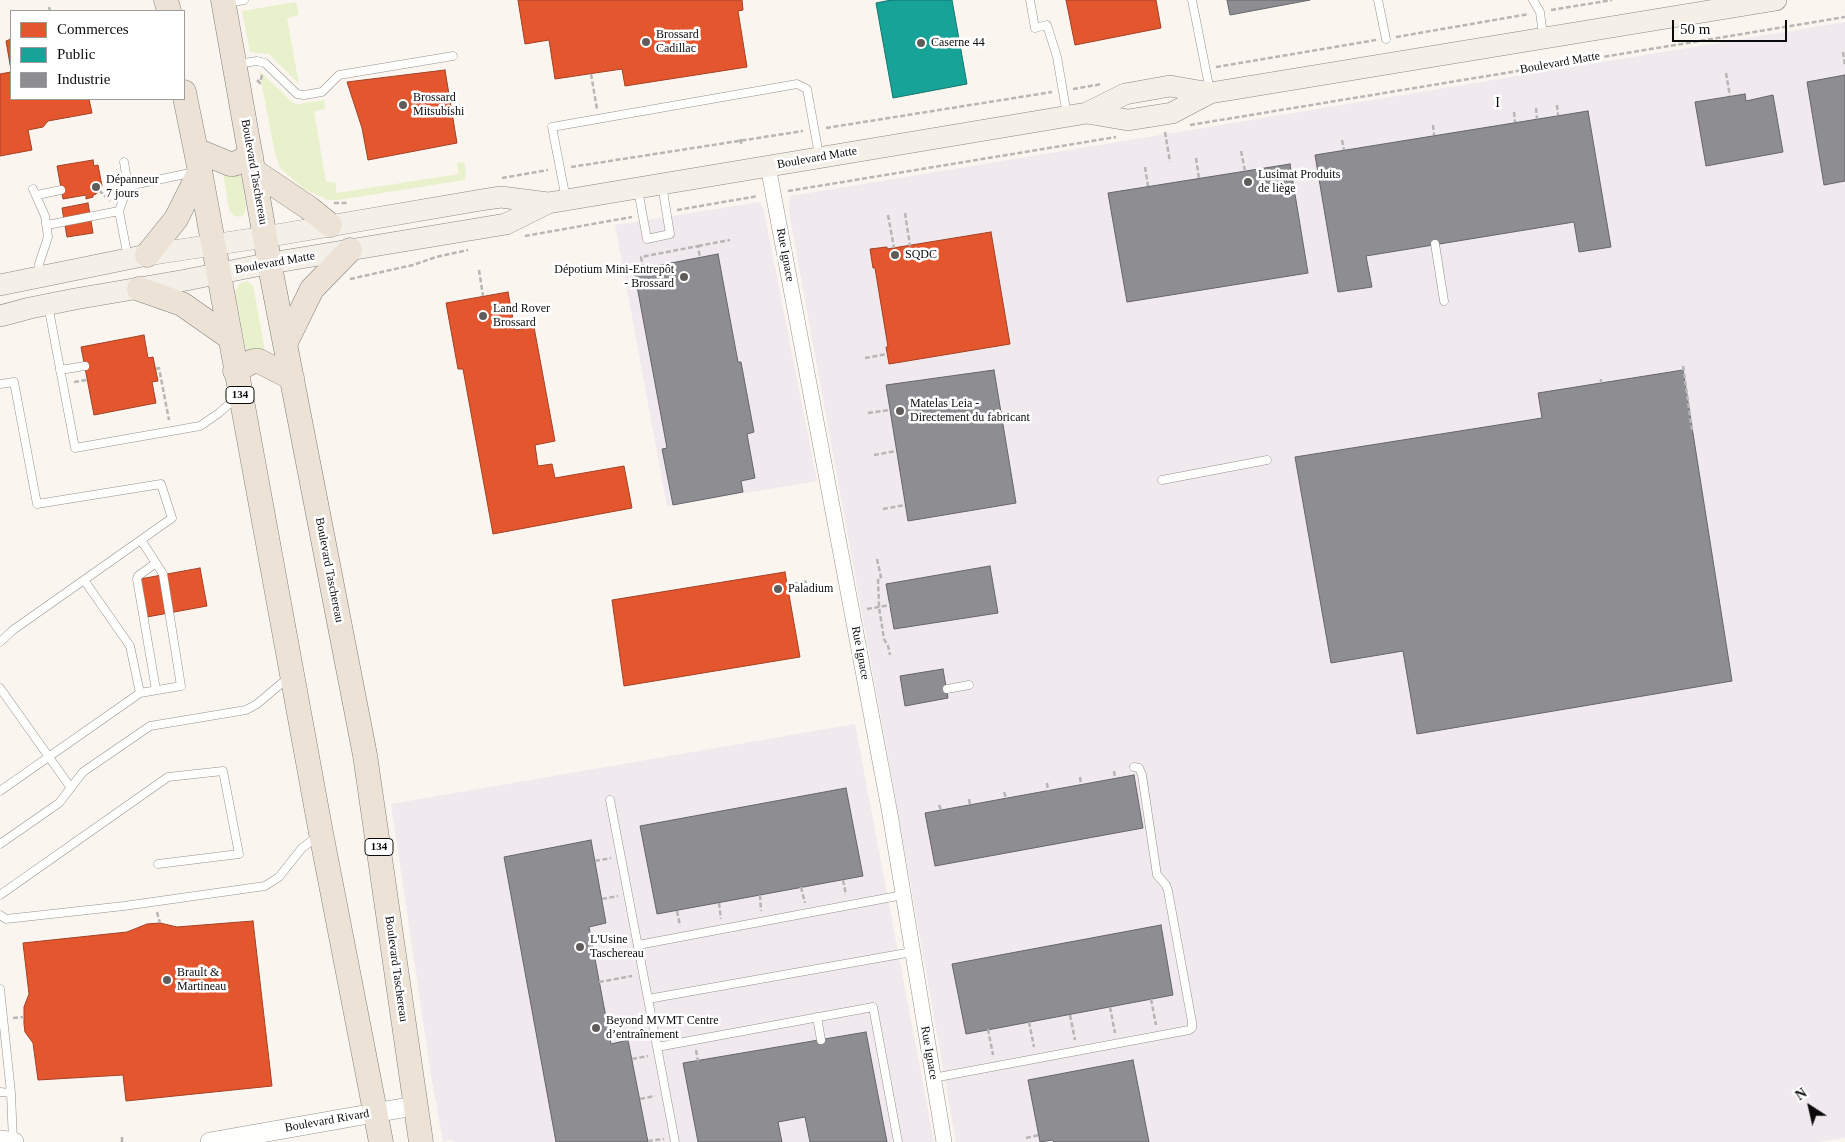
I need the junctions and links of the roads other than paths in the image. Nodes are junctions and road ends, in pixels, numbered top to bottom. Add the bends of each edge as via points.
1 (1030, 0) edge
2 (1192, 0) edge
3 (1378, 0) edge
4 (1533, 0) edge
5 (1776, 0) edge
6 (230, 1) edge
7 (1751, 2) edge
8 (1386, 38) dead end
9 (1544, 38) junction
10 (453, 56) dead end
11 (235, 64) junction
12 (1210, 93) junction
13 (185, 97) edge
14 (1077, 115) junction
15 (819, 158) junction
16 (198, 161) junction
17 (124, 162) dead end
18 (253, 164) junction
19 (768, 166) junction
20 (662, 184) junction
21 (128, 186) junction
22 (637, 188) junction
23 (61, 190) dead end
24 (557, 202) junction
25 (119, 211) junction
26 (331, 214) junction
27 (47, 225) junction
28 (265, 236) junction
29 (1435, 244) dead end
30 (213, 245) junction
31 (350, 250) junction
32 (137, 256) junction
33 (270, 263) junction
34 (218, 273) junction
35 (40, 276) junction
36 (0, 285) edge
37 (139, 288) junction
38 (1444, 302) dead end
39 (48, 304) junction
40 (0, 316) edge
41 (229, 337) junction
42 (286, 342) junction
43 (85, 366) dead end
44 (60, 370) junction
45 (236, 371) junction
46 (292, 378) junction
47 (0, 384) edge
48 (240, 394) junction
49 (1267, 460) dead end
50 (1162, 480) dead end
51 (141, 540) junction
52 (156, 563) junction
53 (84, 580) junction
54 (0, 642) edge
55 (292, 674) junction
56 (969, 685) dead end
57 (0, 688) edge
58 (947, 689) dead end
59 (156, 690) junction
60 (140, 693) junction
61 (48, 756) junction
62 (1134, 766) dead end
63 (71, 788) junction
64 (0, 790) edge
65 (610, 800) dead end
66 (321, 833) junction
67 (0, 844) edge
68 (158, 864) dead end
69 (0, 895) edge
70 (903, 895) junction
71 (0, 915) edge
72 (638, 945) junction
73 (912, 952) junction
74 (0, 989) edge
75 (648, 999) junction
76 (818, 1017) junction
77 (821, 1040) dead end
78 (657, 1051) junction
79 (933, 1078) junction
80 (0, 1092) edge
81 (11, 1093) junction
82 (414, 1106) junction
83 (375, 1112) junction
84 (0, 1140) edge
85 (675, 1140) edge
86 (417, 1141) edge
87 (14, 1142) edge
88 (210, 1142) edge
89 (380, 1142) edge
90 (898, 1142) edge
91 (944, 1142) edge

1 - 14 lane via 1035,28 1047,25
2 - 12 lane
3 - 8 lane
4 - 9 lane via 1540,12
5 - 7 main road, Boulevard Matte
6 - 11 main road, Boulevard Taschereau / 134
7 - 9 main road, Boulevard Matte
9 - 12 main road, Boulevard Matte
10 - 11 lane via 340,75 322,92 301,96 265,63
11 - 18 main road, Boulevard Taschereau / 134
12 - 14 main road, Boulevard Matte via 1170,86 1125,94
13 - 16 main road, 134
14 - 15 main road, Boulevard Matte
15 - 19 main road, Boulevard Matte
15 - 24 lane via 806,89 797,84 552,127
16 - 18 main road
16 - 21 lane
16 - 30 main road, 134
16 - 32 main road via 176,219
17 - 21 lane
18 - 26 main road via 308,208
18 - 28 main road, Boulevard Taschereau / 134
19 - 20 main road, Boulevard Matte
19 - 70 street, Rue Ignace
20 - 22 main road, Boulevard Matte
20 - 22 lane via 670,234 646,239
21 - 25 lane
22 - 24 main road, Boulevard Matte
23 - 27 lane via 35,192
24 - 26 main road, Boulevard Matte via 501,196
24 - 31 main road, Boulevard Matte via 506,224
25 - 27 lane
25 - 32 lane
26 - 28 main road, Boulevard Matte
27 - 35 lane via 48,237 39,264
28 - 30 main road, Boulevard Matte
28 - 33 main road, Boulevard Taschereau / 134
29 - 38 lane
30 - 32 main road, Boulevard Matte
30 - 34 main road, 134
31 - 33 main road, Boulevard Matte
31 - 42 main road via 312,290
32 - 35 main road, Boulevard Matte
33 - 34 main road, Boulevard Matte
33 - 42 main road, Boulevard Taschereau / 134
34 - 37 main road, Boulevard Matte
34 - 41 main road, 134
35 - 36 main road, Boulevard Matte
37 - 39 main road, Boulevard Matte
37 - 41 main road via 176,301
39 - 40 main road, Boulevard Matte
39 - 44 lane
41 - 45 main road, 134
42 - 46 main road, Boulevard Taschereau / 134
43 - 44 lane
44 - 48 lane via 75,448 200,426
45 - 46 main road via 255,360
45 - 48 main road, 134
46 - 82 main road, Boulevard Taschereau / 134 via 366,762
47 - 51 lane via 14,382 36,504 161,484 172,518
48 - 55 main road, 134
49 - 50 lane
51 - 52 lane
51 - 53 lane
52 - 59 lane via 137,580
52 - 59 lane via 163,574 181,686
53 - 54 lane
53 - 60 lane via 130,646
55 - 63 lane via 246,710 150,726 82,772
55 - 66 main road, 134
56 - 58 lane
57 - 61 lane
59 - 60 lane
60 - 61 lane
61 - 63 lane
61 - 64 lane
62 - 79 lane via 1142,775 1157,875 1168,891 1192,1028
63 - 67 lane via 59,803
65 - 72 lane
66 - 71 lane via 302,848 273,882 258,887 6,919
66 - 83 main road, 134
68 - 69 lane via 239,854 223,771 168,777
70 - 72 lane
70 - 73 street, Rue Ignace
72 - 75 lane
73 - 75 lane
73 - 79 street, Rue Ignace
74 - 81 lane
75 - 78 lane
76 - 77 lane
76 - 78 lane
76 - 90 lane via 873,1007
78 - 85 lane
79 - 91 street, Rue Ignace
80 - 81 lane
81 - 87 lane
82 - 83 street, Boulevard Rivard
82 - 86 main road, Boulevard Taschereau / 134
83 - 88 street, Boulevard Rivard
83 - 89 main road, 134
84 - 87 street

